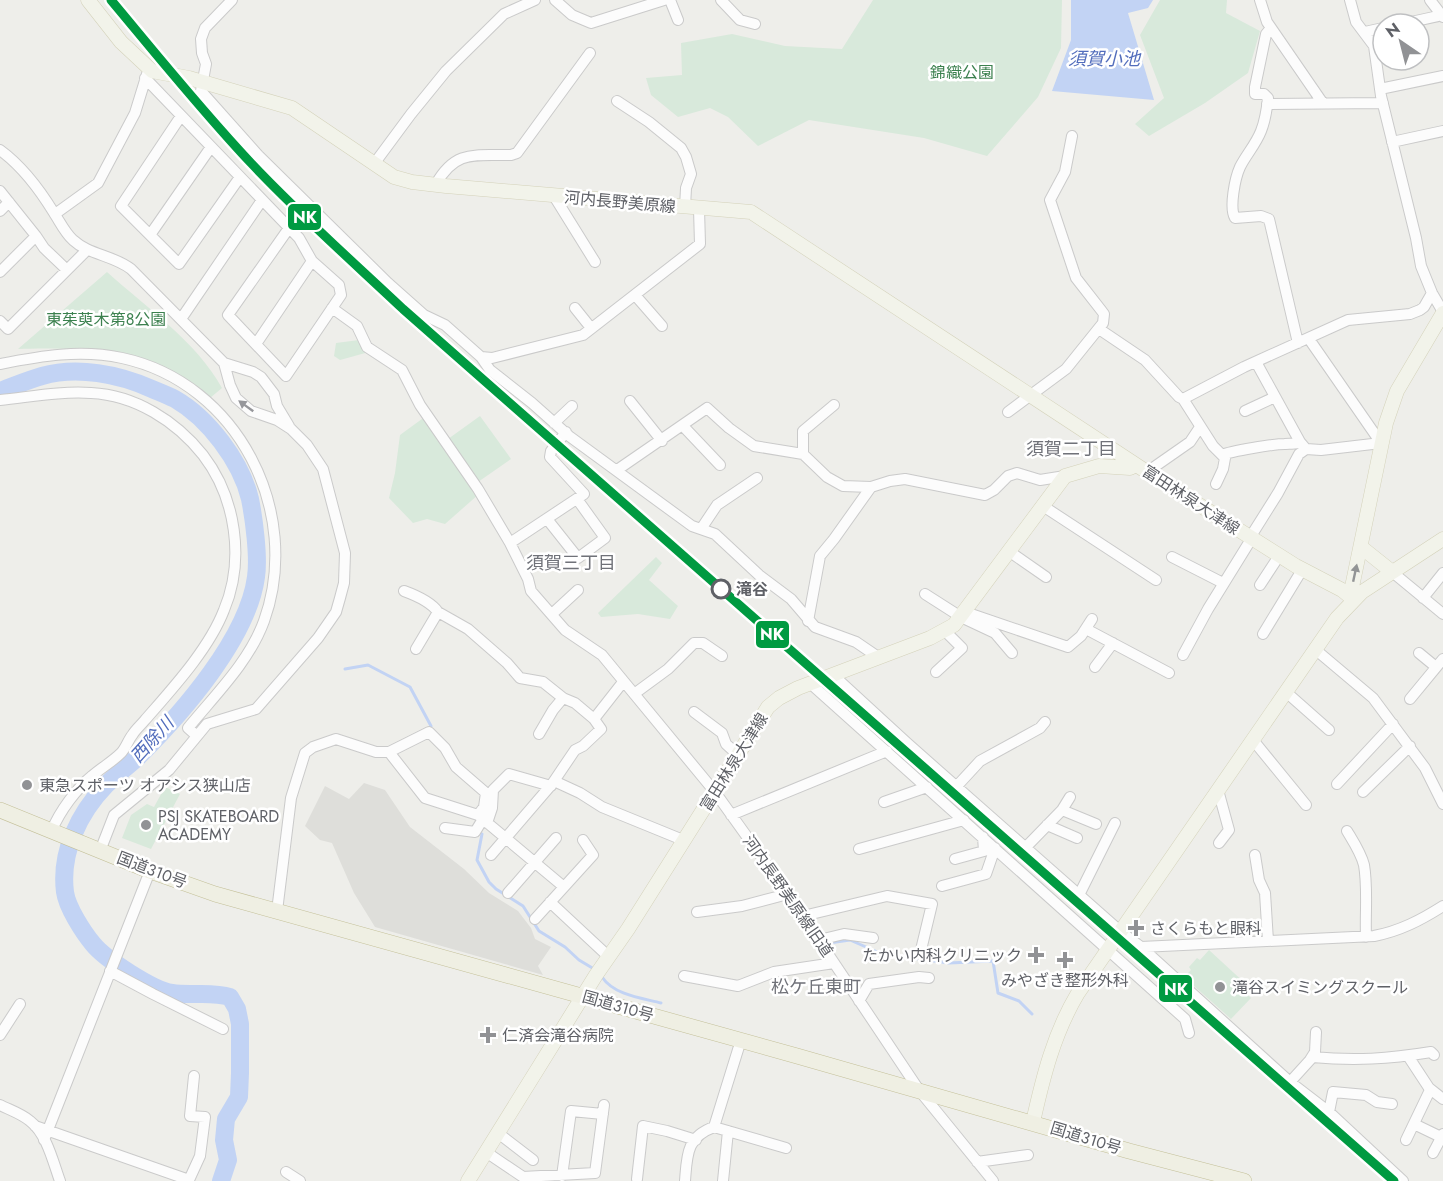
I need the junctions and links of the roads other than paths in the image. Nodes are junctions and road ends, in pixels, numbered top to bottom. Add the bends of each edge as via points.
1 (88, 0) edge
2 (232, 0) edge
3 (535, 0) edge
4 (555, 0) edge
5 (664, 0) edge
6 (670, 0) edge
7 (721, 0) edge
8 (1260, 0) edge
9 (1350, 0) edge
10 (1430, 0) edge
11 (523, 2) edge
12 (1443, 16) edge
13 (678, 20) dead end
14 (755, 24) dead end
15 (1271, 28) junction
16 (1371, 31) edge
17 (1365, 32) junction
18 (590, 53) dead end
19 (147, 73) junction
20 (1443, 76) edge
21 (203, 82) junction
22 (1380, 89) junction
23 (617, 100) dead end
24 (1322, 102) junction
25 (1383, 103) junction
26 (1267, 104) junction
27 (181, 116) junction
28 (1443, 131) edge
29 (1072, 136) dead end
30 (1392, 142) junction
31 (211, 147) junction
32 (0, 150) edge
33 (374, 164) junction
34 (240, 177) junction
35 (436, 184) junction
36 (0, 191) edge
37 (554, 195) junction
38 (262, 200) junction
39 (9, 202) junction
40 (692, 208) junction
41 (0, 212) edge
42 (55, 214) junction
43 (289, 228) junction
44 (150, 235) junction
45 (36, 236) junction
46 (87, 250) junction
47 (312, 261) junction
48 (595, 262) dead end
49 (67, 270) junction
50 (0, 272) edge
51 (1432, 293) junction
52 (635, 294) junction
53 (333, 308) junction
54 (575, 308) dead end
55 (1443, 314) edge
56 (181, 319) junction
57 (0, 321) edge
58 (662, 326) dead end
59 (591, 328) junction
60 (1099, 329) junction
61 (1309, 339) junction
62 (1298, 343) junction
63 (256, 344) junction
64 (481, 357) junction
65 (1256, 362) junction
66 (224, 363) junction
67 (0, 364) edge
68 (1030, 394) junction
69 (1275, 397) junction
70 (1183, 399) junction
71 (0, 400) edge
72 (630, 401) dead end
73 (834, 405) dead end
74 (1249, 405) dead end
75 (572, 406) dead end
76 (1008, 412) dead end
77 (554, 423) junction
78 (683, 426) junction
79 (1200, 427) junction
80 (291, 429) junction
81 (566, 432) junction
82 (662, 441) junction
83 (1380, 443) junction
84 (1303, 446) junction
85 (802, 454) junction
86 (1222, 455) junction
87 (720, 465) dead end
88 (1141, 468) junction
89 (617, 470) junction
90 (1065, 476) junction
91 (757, 478) dead end
92 (1216, 484) dead end
93 (871, 487) junction
94 (577, 499) junction
95 (1044, 506) junction
96 (547, 519) junction
97 (701, 529) junction
98 (1250, 538) junction
99 (1443, 539) edge
100 (510, 543) junction
101 (1361, 547) junction
102 (1010, 552) junction
103 (1279, 556) junction
104 (1172, 557) dead end
105 (1302, 570) junction
106 (1391, 571) junction
107 (1443, 573) edge
108 (1046, 577) dead end
109 (1156, 580) dead end
110 (1223, 583) junction
111 (1260, 585) dead end
112 (578, 590) dead end
113 (404, 591) dead end
114 (925, 594) dead end
115 (1423, 598) junction
116 (1353, 599) junction
117 (438, 612) junction
118 (552, 614) junction
119 (963, 614) junction
120 (1443, 614) edge
121 (808, 621) junction
122 (945, 631) junction
123 (1263, 634) dead end
124 (1113, 643) junction
125 (416, 649) dead end
126 (1316, 650) junction
127 (1012, 653) dead end
128 (1419, 653) dead end
129 (1183, 655) dead end
130 (722, 656) dead end
131 (878, 657) junction
132 (1440, 663) edge
133 (1095, 667) dead end
134 (936, 672) dead end
135 (1169, 673) dead end
136 (833, 675) junction
137 (623, 681) junction
138 (811, 684) junction
139 (1286, 692) junction
140 (634, 694) junction
141 (563, 698) junction
142 (1410, 699) dead end
143 (694, 712) dead end
144 (594, 719) junction
145 (1045, 722) dead end
146 (1393, 724) junction
147 (539, 726) dead end
148 (1329, 730) dead end
149 (429, 732) junction
150 (197, 736) junction
151 (1253, 740) junction
152 (1410, 746) junction
153 (886, 751) junction
154 (389, 752) junction
155 (737, 754) junction
156 (553, 784) junction
157 (1336, 784) dead end
158 (927, 787) junction
159 (956, 787) junction
160 (493, 790) junction
161 (1218, 790) junction
162 (715, 792) junction
163 (1363, 792) dead end
164 (1070, 797) dead end
165 (884, 802) dead end
166 (1443, 804) edge
167 (1306, 805) dead end
168 (0, 810) edge
169 (1062, 810) junction
170 (731, 815) junction
171 (482, 819) junction
172 (964, 820) junction
173 (1115, 823) dead end
174 (1096, 824) dead end
175 (1047, 825) junction
176 (446, 828) dead end
177 (54, 831) junction
178 (983, 837) junction
179 (556, 838) dead end
180 (1077, 838) dead end
181 (1347, 838) dead end
182 (506, 839) junction
183 (583, 840) dead end
184 (683, 840) junction
185 (1219, 843) dead end
186 (95, 848) junction
187 (995, 848) junction
188 (1025, 848) junction
189 (859, 849) dead end
190 (491, 855) dead end
191 (955, 859) dead end
192 (1259, 861) dead end
193 (534, 862) junction
194 (150, 871) junction
195 (942, 886) dead end
196 (564, 887) junction
197 (508, 892) dead end
198 (788, 894) junction
199 (1079, 895) junction
200 (550, 902) junction
201 (1443, 906) edge
202 (277, 911) junction
203 (697, 912) dead end
204 (803, 916) junction
205 (535, 919) dead end
206 (1120, 931) junction
207 (1366, 937) junction
208 (873, 938) dead end
209 (819, 940) junction
210 (1268, 941) junction
211 (1141, 947) junction
212 (1108, 949) junction
213 (920, 954) dead end
214 (609, 957) junction
215 (834, 963) junction
216 (111, 969) junction
217 (684, 976) dead end
218 (929, 978) dead end
219 (583, 997) junction
220 (859, 1001) junction
221 (20, 1004) dead end
222 (223, 1029) dead end
223 (1316, 1032) dead end
224 (1189, 1033) dead end
225 (0, 1035) edge
226 (741, 1041) junction
227 (1434, 1055) dead end
228 (1408, 1056) junction
229 (1312, 1057) junction
230 (195, 1076) dead end
231 (1290, 1082) junction
232 (919, 1090) junction
233 (1431, 1090) junction
234 (1443, 1099) edge
235 (1392, 1104) dead end
236 (0, 1105) edge
237 (1329, 1112) junction
238 (1033, 1122) junction
239 (1414, 1124) junction
240 (714, 1127) junction
241 (728, 1131) junction
242 (498, 1133) junction
243 (46, 1135) junction
244 (1442, 1136) edge
245 (696, 1140) junction
246 (1406, 1140) dead end
247 (786, 1148) dead end
248 (486, 1152) junction
249 (1433, 1153) dead end
250 (1028, 1155) dead end
251 (533, 1160) dead end
252 (977, 1162) junction
253 (286, 1172) dead end
254 (562, 1176) junction
255 (575, 1178) edge
256 (637, 1179) dead end
257 (60, 1181) edge
258 (300, 1181) edge
259 (468, 1181) edge
260 (685, 1181) edge
261 (723, 1181) edge
262 (993, 1181) edge
263 (1244, 1181) edge
264 (1403, 1181) edge

1 - 19 main road, 河内長野美原線
2 - 21 street via 212,18 201,39 206,64
3 - 11 street
4 - 5 street via 572,15 591,23
6 - 13 street
7 - 14 street via 740,20
8 - 15 street
9 - 17 street via 1356,22
10 - 12 street
11 - 33 street via 504,14 446,71
15 - 24 street
15 - 26 street via 1266,34 1254,87 1255,94 1268,98
16 - 17 street
17 - 22 street via 1374,46
18 - 35 street via 517,153 454,161
19 - 21 main road, 河内長野美原線
19 - 27 street
19 - 42 street via 135,113 98,183
20 - 22 street
21 - 33 main road, 河内長野美原線 via 292,108
21 - 64 street via 201,91 206,98 334,231 424,315 445,325
22 - 25 street
23 - 40 street via 681,148 691,174 686,188
24 - 25 street
24 - 26 street
25 - 30 street
26 - 62 street via 1262,129 1239,168 1232,214 1235,218 1269,219
27 - 31 street
27 - 44 street via 121,206
28 - 30 street
29 - 60 street via 1065,172 1050,200 1076,278 1104,314
30 - 51 street via 1421,266
31 - 34 street
31 - 44 street
32 - 42 street via 17,165
33 - 35 main road, 河内長野美原線 via 403,180
34 - 38 street
34 - 44 street via 179,264
35 - 37 main road, 河内長野美原線
36 - 39 street
37 - 40 main road, 河内長野美原線
37 - 48 street
38 - 43 street
38 - 56 street
39 - 41 street
39 - 45 street
40 - 52 street via 700,244
40 - 68 main road, 河内長野美原線 via 752,212
42 - 46 street via 73,240
43 - 47 street
43 - 63 street via 228,315
45 - 49 street
45 - 50 street
46 - 49 street
46 - 56 street via 118,260 131,269
47 - 53 street via 339,285 341,295
47 - 63 street
49 - 57 street via 8,329
51 - 55 street
51 - 61 street via 1424,307 1410,314 1348,320
52 - 58 street
52 - 59 street
53 - 63 street via 286,376
53 - 100 street, 河内長野美原線旧道 via 357,326 367,347 402,370 420,405
54 - 59 street
55 - 83 main road via 1397,391
56 - 66 street
59 - 64 street via 583,334 492,358
60 - 68 street via 1066,369
60 - 70 street via 1145,360
61 - 62 street
61 - 83 street
62 - 65 street
64 - 77 street via 489,370
65 - 69 street
65 - 70 street
66 - 80 street via 261,377
80 -> 66 street via 242,404 230,385
67 - 150 street via 78,352 123,358 151,368 182,383 212,406 251,456 273,514 276,553 272,593 248,653 188,728
68 - 76 street
68 - 88 main road, 河内長野美原線
69 - 74 street
69 - 84 street
70 - 79 street
71 - 177 street via 93,393 119,398 162,417 193,443 208,462 229,506 235,534 232,586 215,627 122,752 78,790 56,821
72 - 82 street
73 - 85 street via 803,432
75 - 77 street
77 - 81 street
78 - 82 street
78 - 85 street via 707,408 754,446
78 - 87 street
79 - 86 street
79 - 88 street via 1190,442
80 - 150 street via 323,469 340,530 346,563 336,612 256,709 207,724
81 - 89 street
81 - 94 street via 550,451 550,457 584,494
82 - 89 street
83 - 84 street via 1321,450
83 - 101 main road
84 - 86 street via 1287,443
84 - 98 street
85 - 93 street via 836,483
86 - 92 street via 1226,462
88 - 90 main road, 富田林泉大津線 via 1100,466
88 - 98 main road, 富田林泉大津線
89 - 97 street
90 - 93 street via 1040,480 1017,473 985,495 905,479
90 - 95 main road, 富田林泉大津線
91 - 97 street via 717,505
93 - 121 street via 820,556
94 - 96 street
94 - 96 street via 605,538 578,558
95 - 102 main road, 富田林泉大津線
95 - 109 street
96 - 100 street
97 - 121 street via 715,534 791,599
98 - 103 main road, 富田林泉大津線
98 - 110 street
99 - 106 main road
100 - 118 street, 河内長野美原線旧道 via 531,591
101 - 106 main road
116 -> 101 main road
102 - 108 street
102 - 119 main road, 富田林泉大津線
103 - 105 main road, 富田林泉大津線
103 - 111 street
104 - 110 street
105 - 116 main road, 富田林泉大津線
105 - 123 street
106 - 115 street
106 - 116 main road
107 - 115 street
110 - 129 street
112 - 118 street
113 - 117 street
114 - 119 street
115 - 120 street
116 - 126 main road
117 - 125 street
117 - 141 street via 468,629 520,678 543,682
118 - 137 street, 河内長野美原線旧道 via 565,630 602,656
119 - 122 main road, 富田林泉大津線
119 - 124 street via 1068,647 1089,624
119 - 127 street via 995,633
121 - 131 street via 856,642
122 - 131 main road, 富田林泉大津線
122 - 134 street via 965,645 951,664
124 - 133 street
124 - 135 street
126 - 139 main road
126 - 146 street via 1373,698
128 - 132 street
130 - 140 street via 703,643 694,642 668,669
131 - 136 main road, 富田林泉大津線
132 - 142 street
136 - 138 main road, 富田林泉大津線
136 - 159 street
137 - 140 street, 河内長野美原線旧道
137 - 144 street
138 - 153 street
138 - 155 main road, 富田林泉大津線 via 774,702
139 - 148 street
139 - 151 main road
140 - 162 street, 河内長野美原線旧道
141 - 144 street
141 - 147 street
143 - 155 street via 722,733 726,744
144 - 156 street via 601,729 575,750
145 - 159 street via 1026,742 980,761
146 - 152 street
146 - 157 street
149 - 154 street
149 - 160 street via 451,745 462,763
149 - 171 street via 446,748 456,767 486,793
150 - 186 street via 169,770 114,815
151 - 161 main road
151 - 167 street
152 - 163 street
152 - 166 street
153 - 158 street
153 - 170 street
154 - 171 street via 425,798
154 - 202 street via 376,752 336,739 305,753 291,798
155 - 162 main road, 富田林泉大津線
156 - 160 street via 509,774
156 - 182 street
156 - 184 street
158 - 165 street
158 - 172 street
159 - 188 street
160 - 171 street via 492,808
161 - 185 street via 1229,830
161 - 206 main road
162 - 170 street, 河内長野美原線旧道
162 - 184 main road, 富田林泉大津線
164 - 169 street
168 - 177 highway, 国道310号
169 - 174 street
169 - 175 street
170 - 198 street, 河内長野美原線旧道
171 - 176 street via 475,832
171 - 182 street
172 - 178 street
172 - 189 street
173 - 199 street
175 - 180 street
175 - 188 street
177 - 186 highway, 国道310号
178 - 187 street
178 - 191 street via 984,851
179 - 193 street
181 - 207 street via 1364,864 1361,887
182 - 190 street
182 - 193 street
183 - 196 street via 593,855
184 - 214 main road, 富田林泉大津線
186 - 194 highway, 国道310号
187 - 195 street via 986,874
187 - 212 street
188 - 199 street
192 - 210 street via 1259,880 1270,892
193 - 196 street
193 - 197 street
194 - 202 highway, 国道310号
194 - 216 street
196 - 200 street
198 - 203 street
198 - 204 street, 河内長野美原線旧道
199 - 206 street
200 - 205 street
200 - 214 street
201 - 207 street via 1411,926
202 - 219 highway, 国道310号
204 - 209 street, 河内長野美原線旧道
204 - 213 street via 887,896 932,904
206 - 211 street
206 - 212 main road
207 - 210 street
208 - 209 street via 844,934
209 - 215 street, 河内長野美原線旧道
210 - 211 street
211 - 231 street
212 - 224 street via 1185,1018
212 - 238 main road via 1062,1022
214 - 219 main road, 富田林泉大津線
215 - 217 street via 774,972 738,986
215 - 220 street, 河内長野美原線旧道
216 - 222 street
216 - 243 street
218 - 220 street via 870,984
219 - 226 highway, 国道310号
219 - 242 main road, 富田林泉大津線
220 - 232 street, 河内長野美原線旧道
221 - 225 street
223 - 229 street
226 - 232 highway, 国道310号
226 - 240 street
227 - 228 street via 1431,1052
228 - 229 street via 1349,1060
228 - 233 street
229 - 231 street
230 - 243 street via 190,1116 206,1117 200,1156 189,1180
231 - 237 street
232 - 238 highway, 国道310号
232 - 252 street, 河内長野美原線旧道
233 - 234 street
233 - 239 street
235 - 237 street via 1375,1107 1366,1095 1333,1092
236 - 243 street via 30,1120
237 - 264 street
238 - 263 highway, 国道310号
239 - 244 street
239 - 246 street
240 - 241 street
240 - 245 street
241 - 247 street
241 - 261 street
242 - 248 main road, 富田林泉大津線
242 - 251 street
243 - 257 street
244 - 249 street
245 - 256 street via 643,1126
245 - 260 street via 688,1150
248 - 254 street via 523,1177
248 - 259 main road, 富田林泉大津線
250 - 252 street
252 - 262 street, 河内長野美原線旧道
253 - 258 street
254 - 255 street
254 - 255 street via 571,1111 603,1110 595,1173

